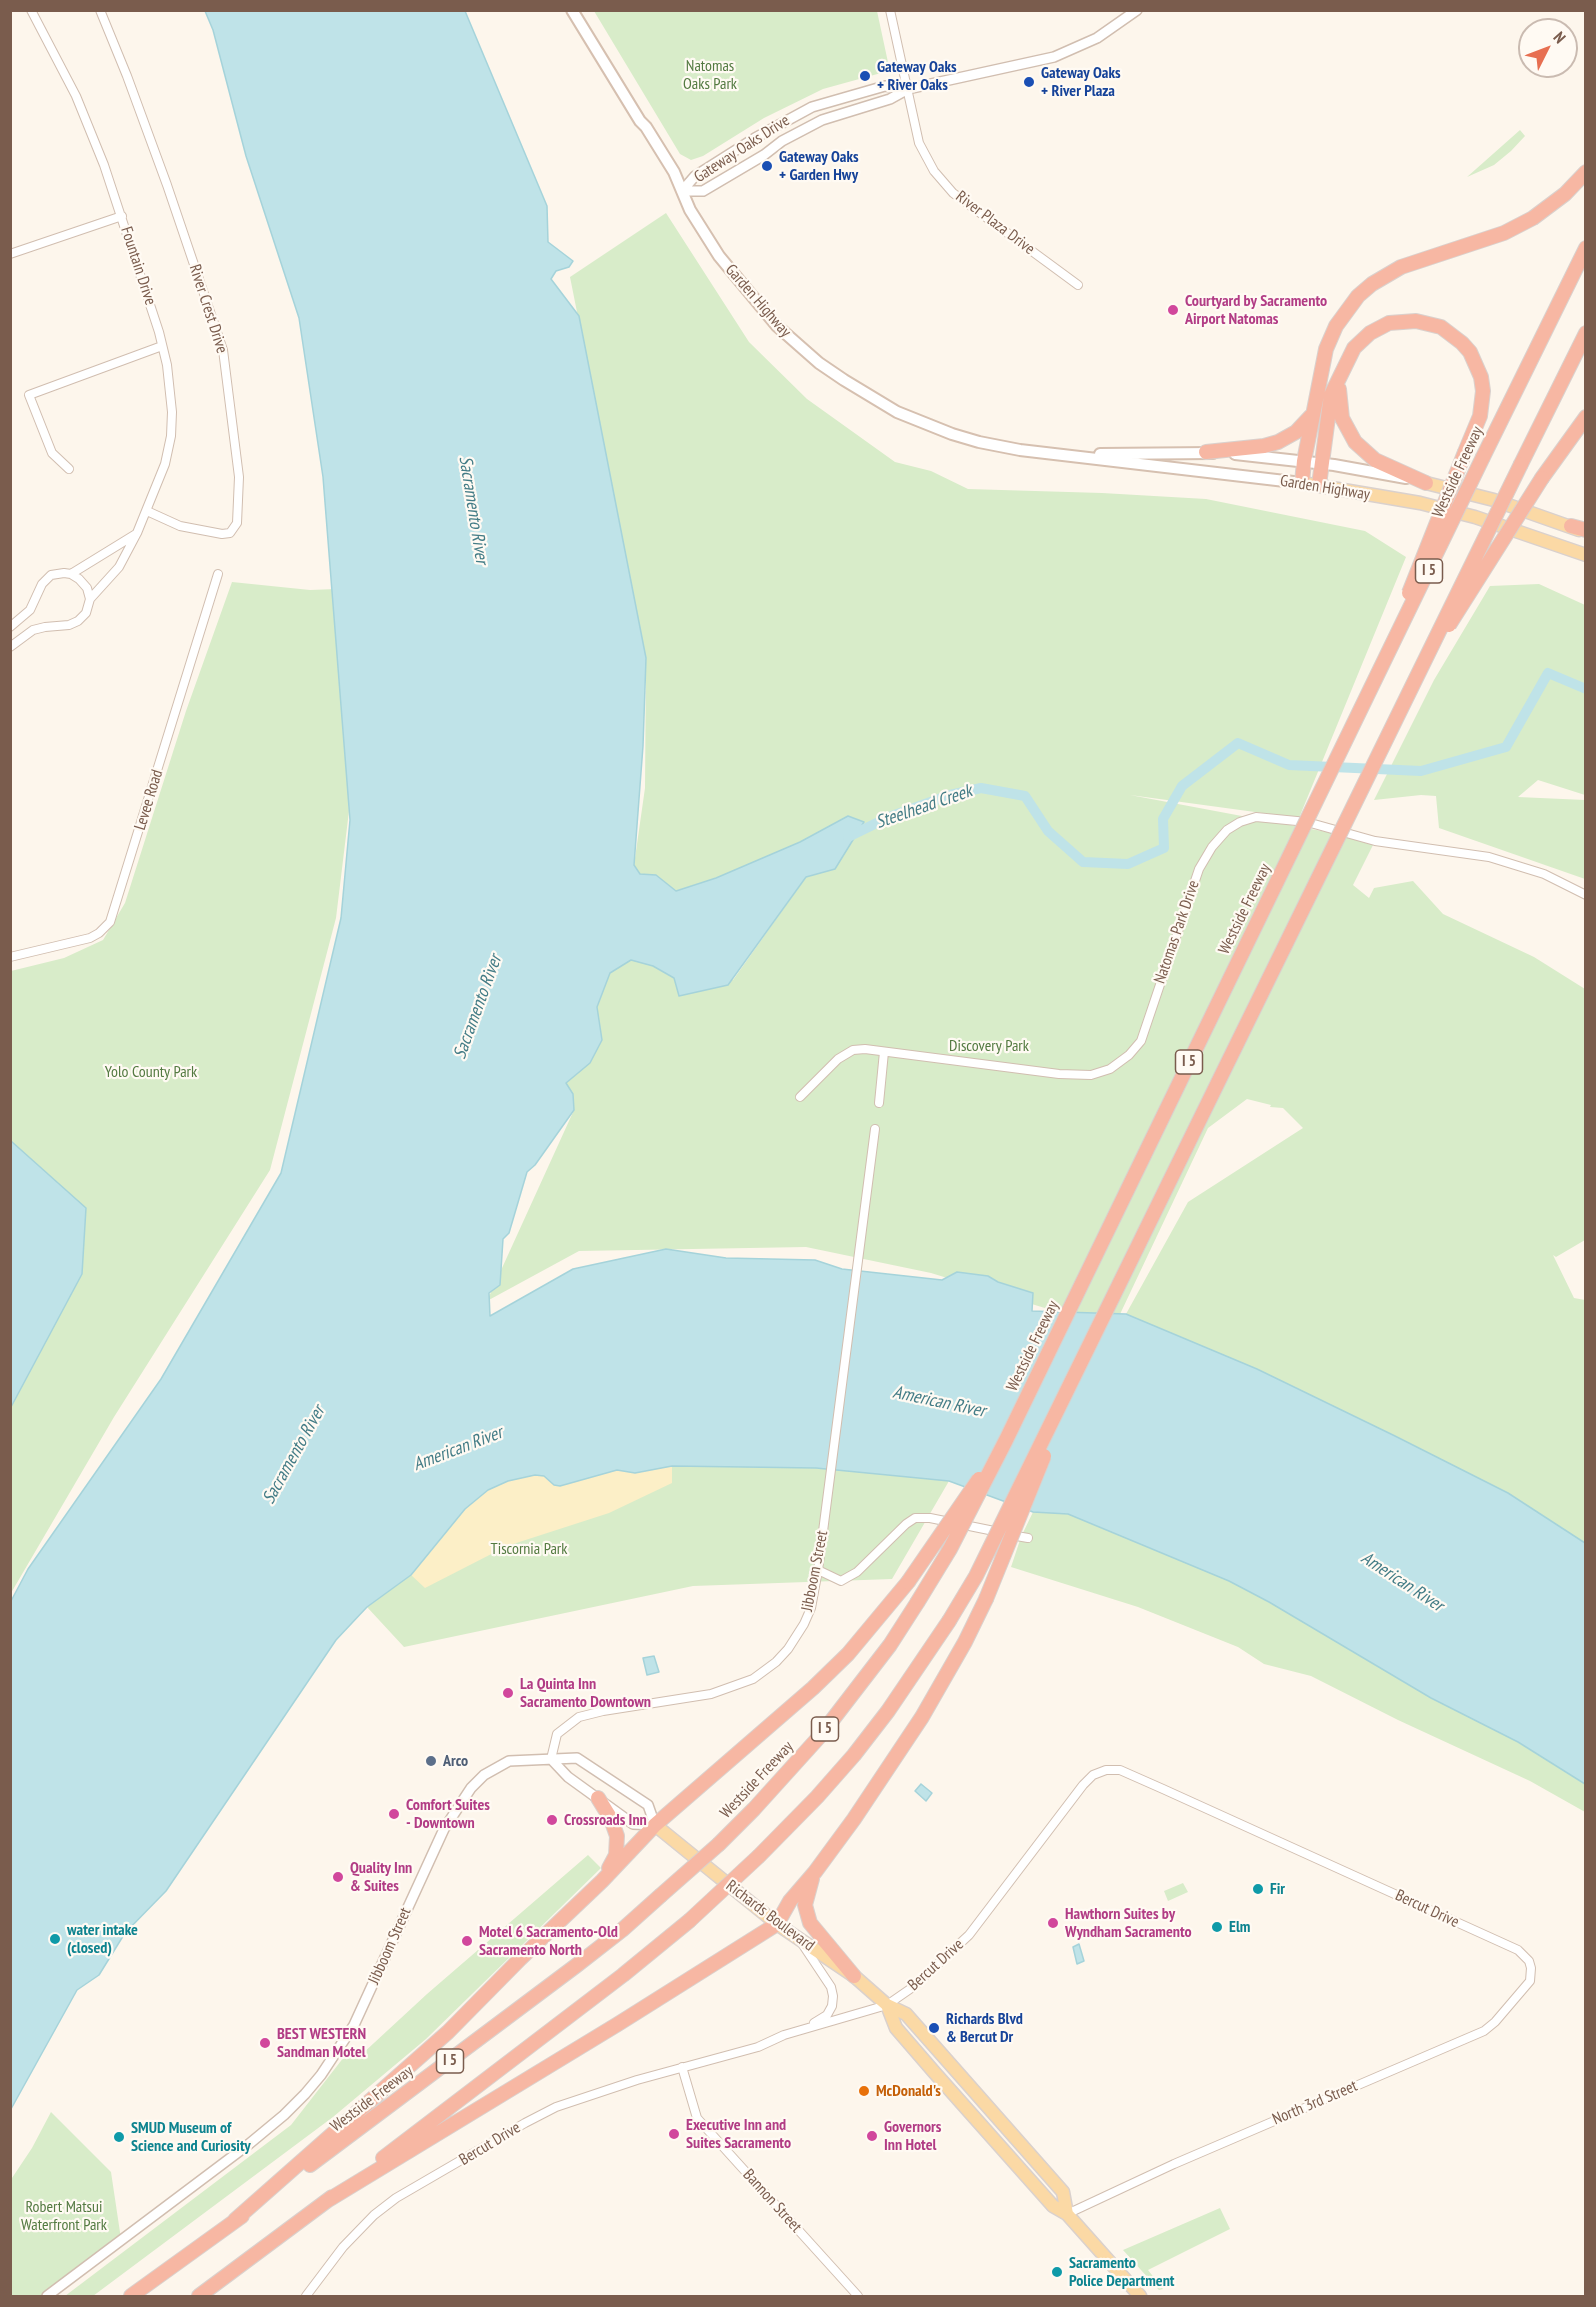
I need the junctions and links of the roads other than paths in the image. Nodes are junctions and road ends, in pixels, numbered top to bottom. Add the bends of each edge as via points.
1 (31, 10) edge
2 (100, 10) edge
3 (572, 10) edge
4 (891, 10) edge
5 (1137, 10) edge
6 (908, 89) junction
7 (1586, 172) edge
8 (682, 191) junction
9 (122, 216) junction
10 (1586, 248) edge
11 (10, 254) edge
12 (1078, 285) dead end
13 (1586, 333) edge
14 (162, 346) junction
15 (1342, 370) junction
16 (1312, 414) junction
17 (1586, 417) edge
18 (1206, 452) junction
19 (1058, 454) junction
20 (1304, 460) junction
21 (1320, 463) junction
22 (69, 469) dead end
23 (1302, 483) junction
24 (1426, 483) junction
25 (1318, 485) junction
26 (147, 511) junction
27 (1571, 526) joint
28 (1586, 531) edge
29 (137, 533) junction
30 (1586, 555) edge
31 (71, 574) junction
32 (218, 574) dead end
33 (90, 599) junction
34 (10, 627) edge
35 (10, 646) edge
36 (1417, 675) junction
37 (1373, 684) junction
38 (1586, 895) edge
39 (10, 957) edge
40 (884, 1052) junction
41 (800, 1097) dead end
42 (879, 1103) dead end
43 (875, 1129) dead end
44 (1082, 1362) junction
45 (1006, 1440) junction
46 (1028, 1538) dead end
47 (818, 1570) junction
48 (551, 1759) junction
49 (598, 1798) junction
50 (655, 1825) junction
51 (815, 1872) junction
52 (602, 1881) junction
53 (777, 1924) junction
54 (801, 1941) junction
55 (1529, 1961) joint
56 (854, 1976) junction
57 (887, 2005) junction
58 (801, 2030) junction
59 (682, 2067) junction
60 (325, 2202) junction
61 (1067, 2214) junction
62 (235, 2220) junction
63 (47, 2296) edge
64 (131, 2296) edge
65 (199, 2296) edge
66 (306, 2296) edge
67 (858, 2296) edge
68 (1140, 2296) edge

1 - 9 street, Fountain Drive via 76,96
2 - 26 street, River Crest Drive via 167,185 223,350 239,477 237,523 230,533 180,526
3 - 8 main road, Garden Highway
4 - 6 street, River Plaza Drive
5 - 6 street, Gateway Oaks Drive via 1097,38 1054,57
6 - 8 street, Gateway Oaks Drive via 890,99 822,120 703,191
6 - 8 street, Gateway Oaks Drive via 885,86 812,107 695,176
6 - 12 street, River Plaza Drive via 919,143 942,182
7 - 16 highway via 1548,208 1517,227 1401,267 1365,290 1346,310 1331,336
8 - 19 main road, Garden Highway via 719,256 758,304 797,345 836,375 897,412 952,434 1020,450
9 - 11 street
9 - 14 street, Fountain Drive
10 - 37 highway, Westside Freeway / I 5, bridge
13 - 36 highway, I 5, bridge
14 - 22 street via 28,395 52,453
14 - 26 street, Fountain Drive via 171,388 171,436 165,465
15 - 21 highway via 1331,395
15 - 24 highway via 1339,405 1355,442 1375,460
15 - 37 highway, bridge via 1363,339 1389,323 1416,321 1451,334 1466,348 1476,364 1483,391 1479,416
16 - 18 highway via 1296,432 1278,442
16 - 20 highway
17 - 36 highway, bridge via 1542,478
18 - 19 main road, Garden Highway
18 - 20 main road, Garden Highway
19 - 23 main road, Garden Highway
20 - 21 main road, Garden Highway
20 - 23 highway
21 - 24 main road, Garden Highway
21 - 25 highway
23 - 25 main road, Garden Highway
24 - 27 main road, Garden Highway via 1494,500
25 - 30 main road, Garden Highway via 1475,517
26 - 29 street, Fountain Drive
27 - 28 highway
29 - 31 street
29 - 33 street, Fountain Drive via 119,567
31 - 33 street via 84,585
31 - 34 street via 51,575 42,584 30,610
32 - 39 street, Levee Road via 110,922 90,938
33 - 35 street, Fountain Drive via 86,613 78,621 33,630
36 - 44 highway, I 5, bridge
37 - 45 highway, Westside Freeway / I 5, bridge
38 - 40 street, Natomas Park Drive via 1544,874 1489,857 1375,841 1307,822 1256,817 1227,830 1198,869 1141,1041 1110,1069 1091,1075 1059,1074
40 - 41 street, Natomas Park Drive via 853,1050 838,1059
40 - 42 street
43 - 47 street, Jibboom Street
44 - 51 highway, bridge via 965,1642 922,1717
44 - 60 highway, I 5, bridge via 976,1576 949,1621 888,1711 817,1797 689,1921
45 - 50 highway, bridge via 908,1582 864,1636 813,1688
45 - 62 highway, Westside Freeway / I 5, bridge via 962,1528 877,1662 820,1736 754,1809 622,1930
46 - 47 street via 915,1518 848,1577 832,1577
47 - 48 street, Jibboom Street via 804,1624 788,1649 753,1680 711,1694 579,1717 558,1734
48 - 49 street, Richards Boulevard
48 - 50 street, Richards Boulevard via 577,1758 614,1781 648,1806
48 - 63 street, Jibboom Street via 509,1761 496,1767 459,1804 354,2025 305,2094 249,2144
49 - 50 street, Richards Boulevard via 633,1824
49 - 52 highway via 617,1836 616,1855
50 - 52 highway
50 - 53 main road, Richards Boulevard
51 - 53 highway via 790,1900
51 - 56 highway via 806,1913
52 - 62 highway via 448,2032
53 - 54 main road, Richards Boulevard
53 - 60 highway
54 - 56 main road, Richards Boulevard
54 - 58 street via 831,1987 833,2001 826,2015
55 - 57 street, Bercut Drive via 1518,1950 1113,1769 1087,1780 969,1935 913,1987
55 - 61 street, North 3rd Street via 1530,1981 1484,2031
56 - 57 main road, Richards Boulevard
57 - 58 street, Bercut Drive
57 - 61 main road, Richards Boulevard via 906,2014 1063,2192
58 - 59 street, Bercut Drive via 758,2047
59 - 66 street, Bercut Drive via 556,2107 411,2189 361,2227
59 - 67 street, Bannon Street via 697,2118
60 - 65 highway, I 5
61 - 68 main road, Richards Boulevard
62 - 64 highway, Westside Freeway / I 5

